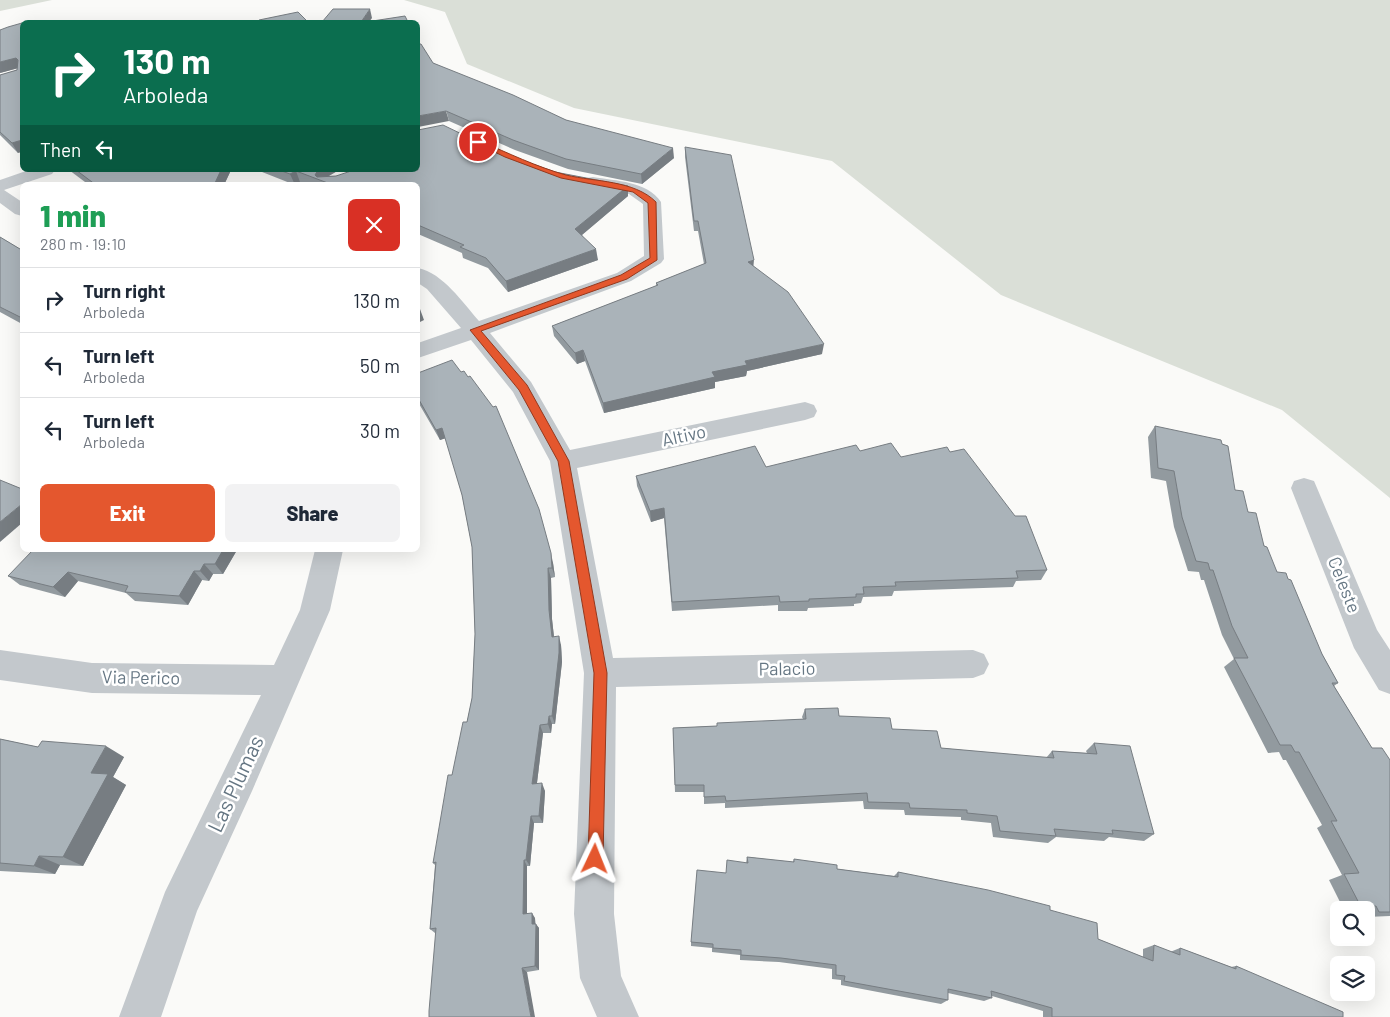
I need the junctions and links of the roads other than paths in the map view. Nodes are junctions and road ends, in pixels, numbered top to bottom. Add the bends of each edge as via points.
1 (40, 172) edge
2 (572, 178) edge
3 (0, 186) edge
4 (0, 195) edge
5 (20, 209) edge
6 (420, 276) edge
7 (475, 330) junction
8 (420, 351) edge
9 (805, 411) dead end
10 (563, 461) junction
11 (1304, 488) dead end
12 (329, 552) edge
13 (973, 664) dead end
14 (0, 665) edge
15 (600, 673) junction
16 (1390, 679) edge
17 (283, 680) junction
18 (140, 1017) edge
19 (618, 1017) edge

1 - 3 street
2 - 7 street via 635,190 652,202 654,259 624,277
4 - 5 street
6 - 7 street
7 - 8 street
7 - 10 street via 523,388
9 - 10 street, Altivo
10 - 15 street
11 - 16 street, Celeste via 1365,638
12 - 17 street, Las Plumas via 315,610
13 - 15 street, Palacio
14 - 17 street, Via Perico via 92,678
15 - 19 street via 594,914 601,978
17 - 18 street, Las Plumas via 179,906

